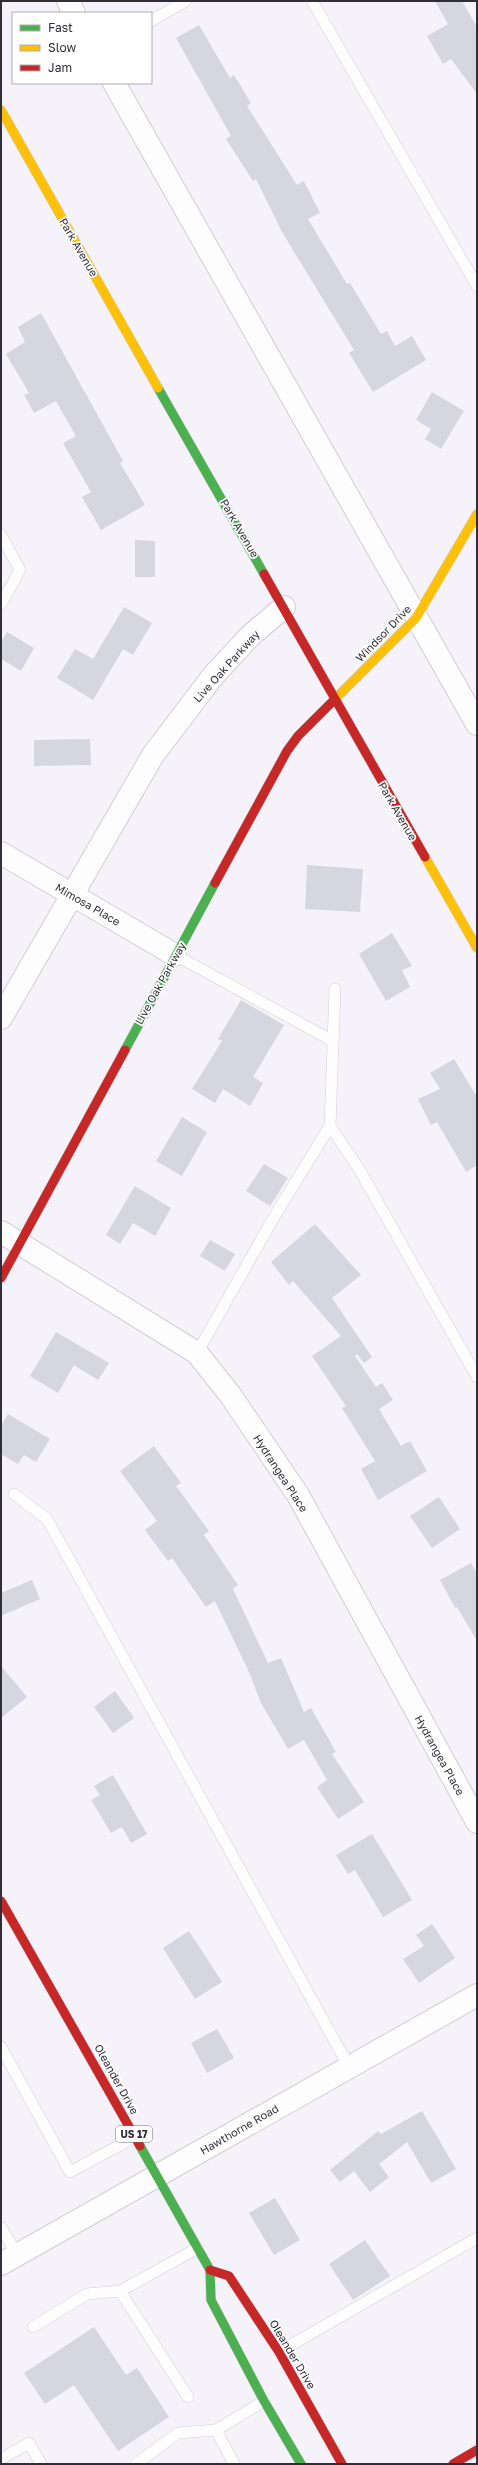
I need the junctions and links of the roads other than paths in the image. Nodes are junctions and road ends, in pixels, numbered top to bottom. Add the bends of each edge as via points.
1 (68, 1) edge
2 (186, 1) edge
3 (312, 1) edge
4 (74, 12) edge
5 (152, 20) edge
6 (115, 84) edge
7 (1, 110) edge
8 (477, 286) edge
9 (477, 514) edge
10 (1, 535) edge
11 (1, 604) edge
12 (284, 607) junction
13 (416, 618) junction
14 (334, 700) junction
15 (477, 724) edge
16 (1, 853) edge
17 (71, 894) junction
18 (477, 948) edge
19 (175, 955) junction
20 (335, 989) dead end
21 (1, 1018) edge
22 (333, 1041) junction
23 (330, 1126) junction
24 (10, 1237) edge
25 (1, 1278) edge
26 (197, 1353) junction
27 (477, 1377) edge
28 (14, 1494) dead end
29 (477, 1822) edge
30 (1, 1902) edge
31 (6, 1920) edge
32 (477, 1995) edge
33 (1, 2047) edge
34 (349, 2067) junction
35 (135, 2137) junction
36 (157, 2176) junction
37 (1, 2227) edge
38 (477, 2238) edge
39 (198, 2248) junction
40 (9, 2259) edge
41 (210, 2270) junction
42 (120, 2291) junction
43 (33, 2327) dead end
44 (279, 2352) junction
45 (188, 2397) dead end
46 (264, 2401) junction
47 (216, 2430) junction
48 (477, 2450) edge
49 (1, 2459) edge
50 (41, 2464) edge
51 (136, 2464) edge
52 (234, 2464) edge
53 (301, 2464) edge
54 (342, 2464) edge
55 (453, 2464) edge

1 - 4 street
2 - 5 lane
3 - 8 lane
6 - 13 street
7 - 12 street, Park Avenue
9 - 13 street, Windsor Drive
10 - 11 lane via 20,570
12 - 14 street, Park Avenue
12 - 17 street, Live Oak Parkway via 250,636 170,730
13 - 14 street, Windsor Drive
13 - 15 street
14 - 18 street, Park Avenue
14 - 19 street, Live Oak Parkway via 298,736 287,751
16 - 17 street, Mimosa Place
17 - 19 street, Mimosa Place
17 - 21 street, Live Oak Parkway
19 - 22 lane
19 - 24 street, Live Oak Parkway
20 - 22 lane
22 - 23 lane
23 - 26 lane via 274,1217
23 - 27 lane via 359,1169
24 - 25 street, Live Oak Parkway
24 - 26 street, Hydrangea Place
26 - 29 street, Hydrangea Place via 231,1396 298,1495
28 - 34 lane via 47,1519
30 - 31 street, Oleander Drive / US 17
31 - 35 street, Oleander Drive / US 17
32 - 34 street, Hawthorne Road
33 - 35 lane via 70,2172
34 - 36 street, Hawthorne Road
35 - 36 street, Oleander Drive / US 17
36 - 39 street, Oleander Drive / US 17
36 - 40 street, Hawthorne Road
37 - 40 lane
38 - 44 lane
39 - 41 street, Oleander Drive / US 17
39 - 42 lane
41 - 44 street, Oleander Drive via 230,2276
41 - 46 street, Oleander Drive / US 17 via 211,2300
42 - 43 lane via 88,2294
42 - 45 lane
44 - 54 street, Oleander Drive
46 - 47 lane
46 - 53 street, Oleander Drive / US 17
47 - 51 lane via 178,2433
47 - 52 lane
48 - 55 street
49 - 50 lane via 29,2443

